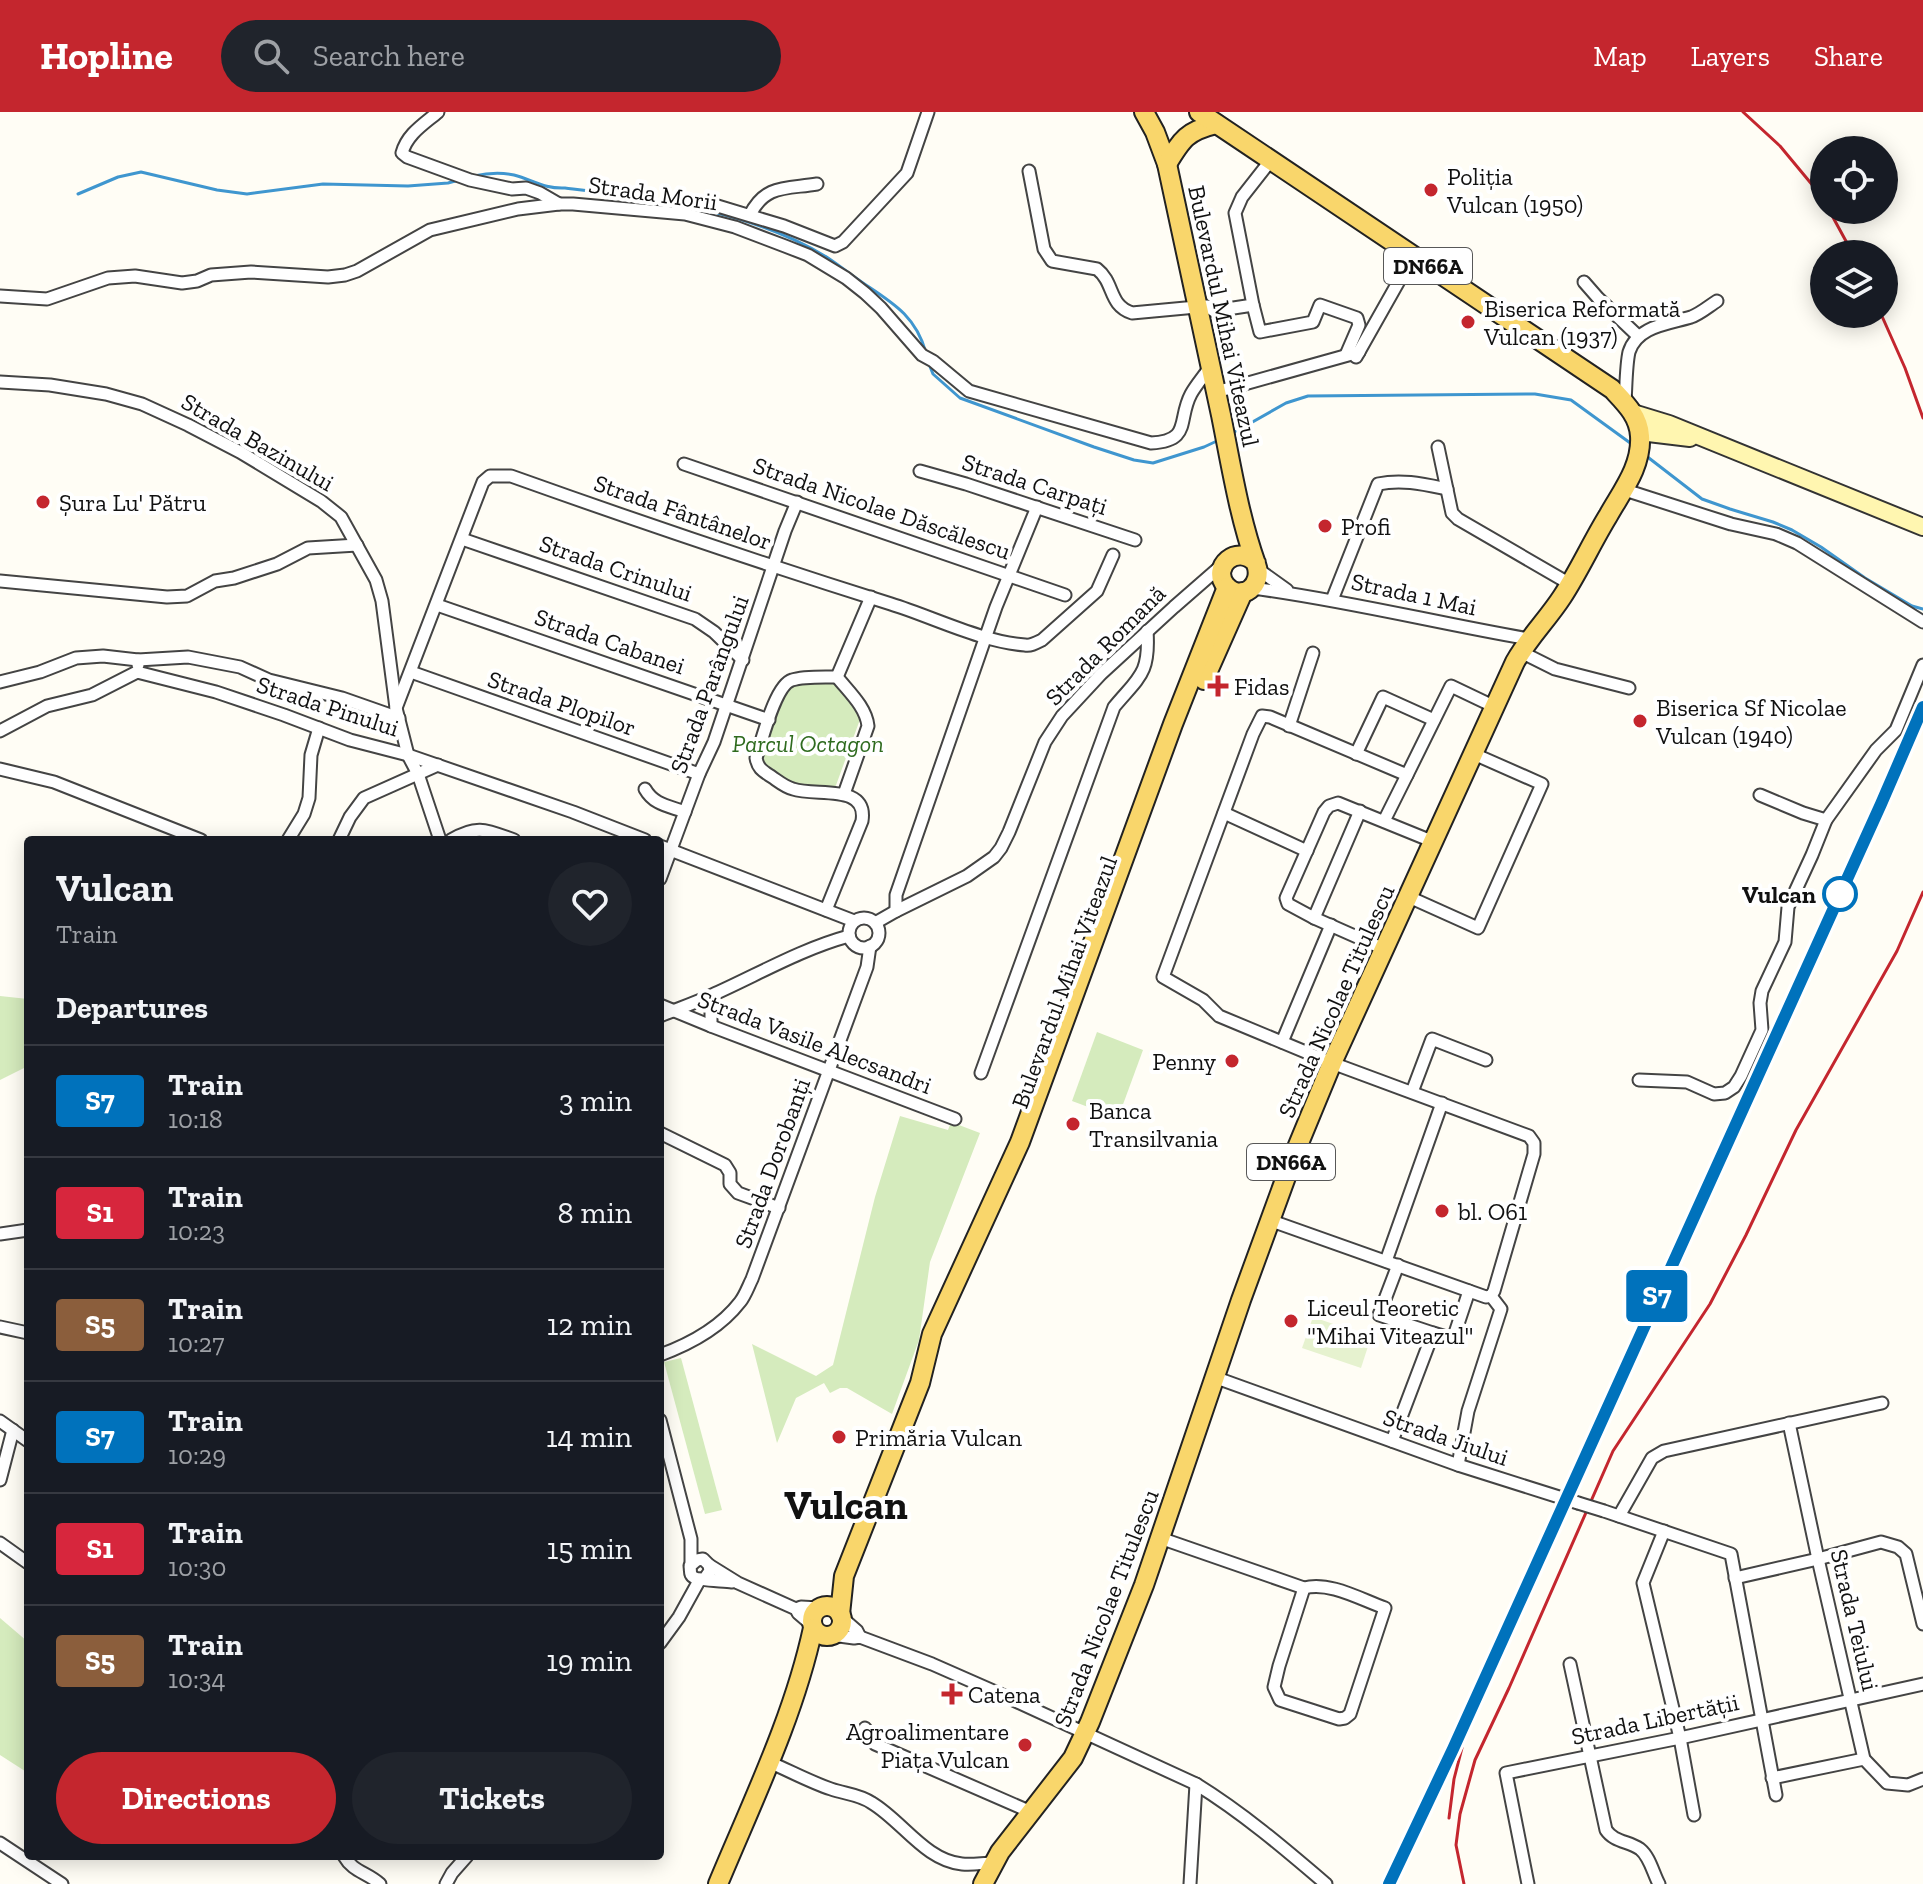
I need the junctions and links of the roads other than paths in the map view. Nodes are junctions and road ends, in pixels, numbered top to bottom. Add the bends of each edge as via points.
1 (438, 112) edge
2 (928, 112) edge
3 (1144, 112) edge
4 (1151, 112) edge
5 (1199, 112) edge
6 (1216, 124) junction
7 (1155, 132) junction
8 (1271, 160) junction
9 (1167, 164) junction
10 (1029, 171) dead end
11 (817, 184) dead end
12 (559, 204) junction
13 (711, 204) dead end
14 (750, 215) junction
15 (812, 248) junction
16 (1413, 256) junction
17 (1584, 282) dead end
18 (0, 296) edge
19 (1717, 301) dead end
20 (1253, 305) junction
21 (1197, 307) junction
22 (1638, 336) junction
23 (1354, 355) junction
24 (1210, 367) junction
25 (0, 382) edge
26 (1216, 392) junction
27 (1629, 408) junction
28 (1701, 438) junction
29 (1639, 445) junction
30 (1438, 447) dead end
31 (684, 464) dead end
32 (920, 471) dead end
33 (1447, 489) junction
34 (1625, 490) junction
35 (797, 502) junction
36 (1037, 507) junction
37 (1240, 512) junction
38 (1923, 527) edge
39 (462, 539) junction
40 (1135, 540) dead end
41 (357, 545) junction
42 (1113, 555) dead end
43 (774, 566) junction
44 (1010, 575) junction
45 (1239, 575) junction
46 (0, 581) edge
47 (1202, 582) junction
48 (1570, 584) junction
49 (1291, 593) junction
50 (1065, 595) dead end
51 (871, 597) junction
52 (1332, 600) junction
53 (437, 605) junction
54 (1923, 622) edge
55 (1147, 631) junction
56 (985, 637) junction
57 (1525, 645) junction
58 (1313, 653) dead end
59 (743, 660) junction
60 (1923, 665) edge
61 (138, 666) junction
62 (411, 672) junction
63 (837, 677) junction
64 (0, 682) edge
65 (1629, 688) dead end
66 (727, 705) junction
67 (1495, 707) junction
68 (398, 713) junction
69 (769, 720) junction
70 (1434, 720) junction
71 (1289, 726) junction
72 (319, 728) junction
73 (0, 731) edge
74 (1356, 754) junction
75 (1474, 754) junction
76 (408, 755) junction
77 (438, 765) junction
78 (0, 769) edge
79 (418, 774) junction
80 (699, 774) junction
81 (1407, 775) junction
82 (645, 789) dead end
83 (844, 794) junction
84 (1760, 795) dead end
85 (1360, 811) junction
86 (685, 812) junction
87 (1224, 813) junction
88 (1826, 820) junction
89 (1384, 821) junction
90 (191, 836) edge
91 (290, 836) edge
92 (341, 836) edge
93 (439, 836) edge
94 (458, 836) edge
95 (504, 836) edge
96 (635, 836) edge
97 (1434, 842) junction
98 (665, 848) edge
99 (1307, 851) junction
100 (1409, 897) junction
101 (826, 910) junction
102 (896, 911) junction
103 (1314, 918) junction
104 (854, 921) junction
105 (875, 923) junction
106 (1331, 925) junction
107 (849, 936) junction
108 (870, 946) junction
109 (1384, 949) junction
110 (711, 996) junction
111 (664, 1007) edge
112 (673, 1010) junction
113 (664, 1014) edge
114 (711, 1026) junction
115 (1282, 1042) junction
116 (1486, 1060) dead end
117 (1332, 1063) junction
118 (830, 1072) junction
119 (981, 1073) dead end
120 (1639, 1080) dead end
121 (1412, 1092) junction
122 (1442, 1103) junction
123 (955, 1119) dead end
124 (664, 1135) edge
125 (779, 1208) junction
126 (1269, 1220) junction
127 (24, 1231) edge
128 (0, 1234) edge
129 (1392, 1263) junction
130 (1469, 1291) junction
131 (1491, 1296) junction
132 (0, 1327) edge
133 (24, 1332) edge
134 (1433, 1333) junction
135 (664, 1354) edge
136 (1214, 1377) junction
137 (1882, 1403) dead end
138 (0, 1421) edge
139 (1789, 1423) junction
140 (13, 1430) junction
141 (664, 1435) edge
142 (24, 1438) edge
143 (1392, 1441) junction
144 (1458, 1465) junction
145 (0, 1480) edge
146 (1619, 1516) junction
147 (1664, 1531) junction
148 (1160, 1538) junction
149 (691, 1539) junction
150 (0, 1543) edge
151 (1818, 1559) junction
152 (24, 1560) edge
153 (707, 1563) junction
154 (697, 1574) junction
155 (844, 1576) junction
156 (1735, 1578) junction
157 (738, 1583) junction
158 (1304, 1588) junction
159 (796, 1609) junction
160 (841, 1615) junction
161 (821, 1623) junction
162 (1923, 1624) edge
163 (860, 1637) junction
164 (664, 1638) edge
165 (1570, 1664) dead end
166 (1923, 1684) edge
167 (1851, 1700) junction
168 (1762, 1720) junction
169 (865, 1728) dead end
170 (1085, 1734) junction
171 (1680, 1738) junction
172 (1590, 1755) junction
173 (1864, 1759) junction
174 (769, 1762) junction
175 (1772, 1778) junction
176 (1923, 1779) edge
177 (1196, 1784) junction
178 (1776, 1795) dead end
179 (1031, 1812) junction
180 (1694, 1815) dead end
181 (0, 1843) edge
182 (24, 1859) edge
183 (26, 1860) edge
184 (346, 1860) edge
185 (463, 1860) edge
186 (993, 1863) junction
187 (62, 1884) edge
188 (380, 1884) edge
189 (446, 1884) edge
190 (718, 1884) edge
191 (983, 1884) edge
192 (1190, 1884) edge
193 (1326, 1884) edge
194 (1528, 1884) edge
195 (1659, 1884) edge

1 - 12 street via 405,142 402,153 407,157 470,180 526,188
2 - 15 street via 900,182 843,242
3 - 7 main road, Bulevardul Mihai Viteazul
4 - 7 main road, Bulevardul Mihai Viteazul
5 - 6 main road, DN66A
6 - 8 main road, DN66A
6 - 9 main road via 1189,134
7 - 9 main road, Bulevardul Mihai Viteazul
8 - 16 main road, DN66A
8 - 20 street via 1235,213
9 - 21 main road, Bulevardul Mihai Viteazul
10 - 21 street via 1044,249 1052,261 1097,269 1121,309 1132,313
11 - 14 street via 762,196
12 - 15 street, Strada Morii via 685,214
12 - 18 street, Strada Morii via 430,230 345,275 251,272 182,283 135,276 108,278 47,299
13 - 14 street
14 - 15 street
15 - 24 street, Strada Morii via 928,358 980,395 1151,443 1167,442 1177,437 1190,395
16 - 23 street
16 - 27 main road, DN66A via 1603,382
17 - 22 street
19 - 22 street via 1692,317
20 - 21 street via 1214,311
20 - 23 street via 1260,332 1313,322 1320,305 1357,318
21 - 24 main road, Bulevardul Mihai Viteazul
22 - 27 street via 1628,357
23 - 26 street
24 - 26 main road, Bulevardul Mihai Viteazul
25 - 41 street, Strada Bazinului via 50,385 142,404 240,452 321,501 341,517
26 - 37 main road, Bulevardul Mihai Viteazul
27 - 28 main road
27 - 29 main road, DN66A
28 - 29 main road
28 - 38 main road
29 - 34 main road, Strada Nicolae Titulescu / DN66A
30 - 33 street
31 - 35 street, Strada Nicolae Dăscălescu
32 - 36 street, Strada Carpați
33 - 48 street via 1458,519
33 - 52 street via 1411,482 1378,484
34 - 48 main road, Strada Nicolae Titulescu / DN66A
34 - 54 street via 1797,543
35 - 43 street, Strada Parângului
35 - 44 street, Strada Nicolae Dăscălescu
36 - 40 street, Strada Carpați
36 - 44 street
37 - 45 main road, Bulevardul Mihai Viteazul
37 - 45 main road, Bulevardul Mihai Viteazul
39 - 43 street, Strada Fântânelor via 483,482 490,476 511,476
39 - 53 street, Strada Fântânelor
39 - 59 street, Strada Crinului via 695,619
41 - 46 street via 308,548 187,596
41 - 68 street, Strada Bazinului via 382,601
42 - 56 street, Strada Fântânelor via 1102,583 1042,640 1026,646
43 - 51 street, Strada Fântânelor
43 - 59 street, Strada Parângului
44 - 50 street, Strada Nicolae Dăscălescu
44 - 56 street
45 - 47 street
45 - 47 street, Strada Romană
45 - 49 street, Strada 1 Mai
45 - 49 street, Strada 1 Mai
45 - 155 main road, Bulevardul Mihai Viteazul via 1031,1145 920,1383
47 - 55 street, Strada Romană
48 - 57 main road, Strada Nicolae Titulescu / DN66A
49 - 52 street, Strada 1 Mai
51 - 56 street, Strada Fântânelor
51 - 63 street
52 - 57 street, Strada 1 Mai
53 - 62 street, Strada Fântânelor
53 - 66 street, Strada Cabanei
55 - 102 street, Strada Romană via 1054,728 994,857
55 - 119 street, Bulevardul Mihai Viteazul via 1149,654 1139,680 1114,707
56 - 102 street via 896,895
57 - 65 street, Strada 1 Mai via 1555,669
57 - 67 main road, Strada Nicolae Titulescu / DN66A
58 - 71 street
59 - 66 street, Strada Parângului
60 - 88 street via 1896,730
61 - 64 street via 103,656 76,658
61 - 68 street via 188,657
61 - 72 street, Strada Pinului
61 - 73 street via 92,695 47,706
62 - 68 street, Strada Fântânelor
62 - 80 street, Strada Plopilor
63 - 69 street via 784,685
63 - 83 street via 863,709 868,726
66 - 69 street, Strada Cabanei
66 - 80 street, Strada Parângului
67 - 70 street via 1451,686
67 - 75 main road, Strada Nicolae Titulescu / DN66A
68 - 76 street
69 - 83 street via 756,758 761,770 792,789
70 - 74 street via 1383,697
70 - 81 street
71 - 74 street
71 - 87 street via 1262,716
72 - 76 street, Strada Pinului
72 - 91 street via 311,755 309,798
74 - 81 street
75 - 97 main road, Strada Nicolae Titulescu / DN66A
75 - 100 street via 1542,784 1478,928
76 - 77 street, Strada Pinului
76 - 79 street
77 - 79 street
77 - 96 street, Strada Pinului
78 - 90 street via 54,782
79 - 92 street via 364,798
79 - 93 street
80 - 86 street, Strada Parângului
81 - 89 street
82 - 86 street via 655,802
83 - 101 street via 861,805 862,821
84 - 88 street
85 - 89 street
85 - 99 street via 1338,803 1329,806
85 - 103 street
86 - 98 street, Strada Parângului
87 - 99 street
87 - 115 street via 1163,977 1219,1016
88 - 120 street via 1788,907 1785,942 1762,991 1762,1030 1734,1087 1714,1094 1687,1082
89 - 97 street
94 - 95 street via 486,829
97 - 100 main road, Strada Nicolae Titulescu / DN66A
98 - 101 street
99 - 103 street via 1286,898
100 - 109 main road, Strada Nicolae Titulescu / DN66A
101 - 104 street
102 - 105 street, Strada Romană
103 - 106 street
104 - 105 street via 868,918
104 - 107 street
105 - 108 street via 878,936
106 - 109 street
106 - 115 street
107 - 108 street via 857,946
107 - 110 street
108 - 118 street, Strada Dorobanți
109 - 117 main road, Strada Nicolae Titulescu / DN66A
110 - 112 street
110 - 114 street
111 - 112 street, Strada Vasile Alecsandri
112 - 113 street
112 - 114 street, Strada Vasile Alecsandri
114 - 118 street, Strada Vasile Alecsandri
115 - 117 street
116 - 121 street via 1432,1039
117 - 121 street
117 - 126 main road, Strada Nicolae Titulescu / DN66A
118 - 123 street, Strada Vasile Alecsandri
118 - 125 street, Strada Dorobanți
121 - 122 street
122 - 129 street
122 - 131 street via 1529,1136 1534,1143
124 - 125 street via 725,1165 738,1193
125 - 135 street, Strada Dorobanți via 741,1301 706,1333
126 - 129 street
126 - 136 main road, Strada Nicolae Titulescu / DN66A
127 - 128 street
129 - 130 street
129 - 134 street via 1379,1315
130 - 131 street
130 - 134 street via 1453,1339
131 - 144 street via 1501,1309 1468,1411
132 - 133 street
134 - 143 street
136 - 143 street, Strada Jiului
136 - 148 main road, Strada Nicolae Titulescu / DN66A
137 - 139 street
138 - 140 street
139 - 146 street via 1664,1451 1652,1458
139 - 151 street, Strada Teiului
140 - 142 street
140 - 145 street
141 - 149 street
143 - 144 street, Strada Jiului
144 - 146 street, Strada Jiului, bridge
146 - 147 street, Strada Jiului
147 - 156 street, Strada Jiului via 1731,1554
147 - 171 street via 1643,1583
148 - 158 street
148 - 170 main road, Strada Nicolae Titulescu / DN66A
149 - 153 street
149 - 154 street
150 - 152 street
151 - 156 street
151 - 162 street via 1881,1542 1898,1547 1906,1554
151 - 167 street, Strada Teiului
153 - 154 street via 710,1571
153 - 154 street via 700,1559
153 - 157 street
154 - 157 street
154 - 164 street via 687,1602
155 - 160 main road, Bulevardul Mihai Viteazul
155 - 161 main road, Bulevardul Mihai Viteazul
156 - 168 street
157 - 159 street
158 - 158 street via 1274,1687 1280,1700 1345,1718 1385,1608 1333,1589
159 - 161 street
159 - 161 street via 801,1607
160 - 161 main road via 840,1629
160 - 163 street
161 - 163 street
161 - 174 main road, Bulevardul Mihai Viteazul
163 - 170 street
165 - 172 street
166 - 167 street, Strada Libertății
167 - 168 street, Strada Libertății
167 - 173 street, Strada Teiului
168 - 171 street, Strada Libertății
168 - 175 street
169 - 179 street via 875,1744
170 - 177 street
170 - 179 main road, Strada Nicolae Titulescu / DN66A
171 - 172 street, Strada Libertății
171 - 180 street
172 - 194 street, Strada Libertății via 1506,1773
172 - 195 street via 1606,1830 1640,1850
173 - 175 street
173 - 176 street via 1887,1783 1908,1785
174 - 186 street via 873,1803 937,1856 963,1864
174 - 190 main road, Bulevardul Mihai Viteazul
175 - 178 street
177 - 192 street
177 - 193 street
179 - 186 main road, Strada Nicolae Titulescu / DN66A
181 - 182 street
183 - 187 street
184 - 188 street
185 - 189 street
186 - 191 main road, Strada Nicolae Titulescu / DN66A

